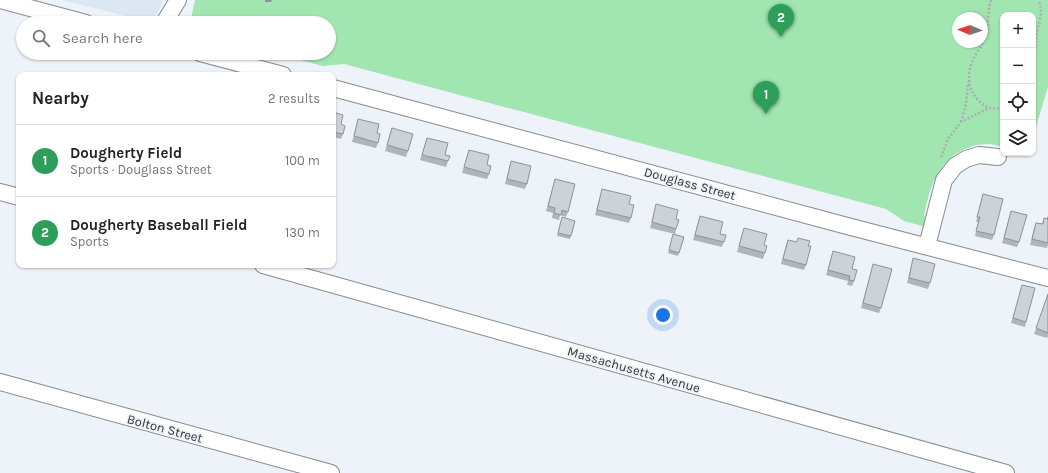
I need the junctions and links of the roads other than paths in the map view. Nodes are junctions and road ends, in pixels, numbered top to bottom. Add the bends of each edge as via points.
1 (0, 0) edge
2 (178, 0) edge
3 (60, 16) edge
4 (168, 16) edge
5 (226, 60) edge
6 (272, 72) edge
7 (336, 89) edge
8 (998, 157) dead end
9 (0, 192) edge
10 (16, 196) edge
11 (927, 246) junction
12 (273, 268) edge
13 (1048, 278) edge
14 (0, 382) edge
15 (331, 473) edge
16 (1006, 473) edge

1 - 3 street
2 - 4 street
5 - 6 street
7 - 11 street, Douglass Street
8 - 11 street via 979,155 954,166 944,180
9 - 10 street
11 - 13 street, Douglass Street
12 - 16 street, Massachusetts Avenue
14 - 15 street, Bolton Street

